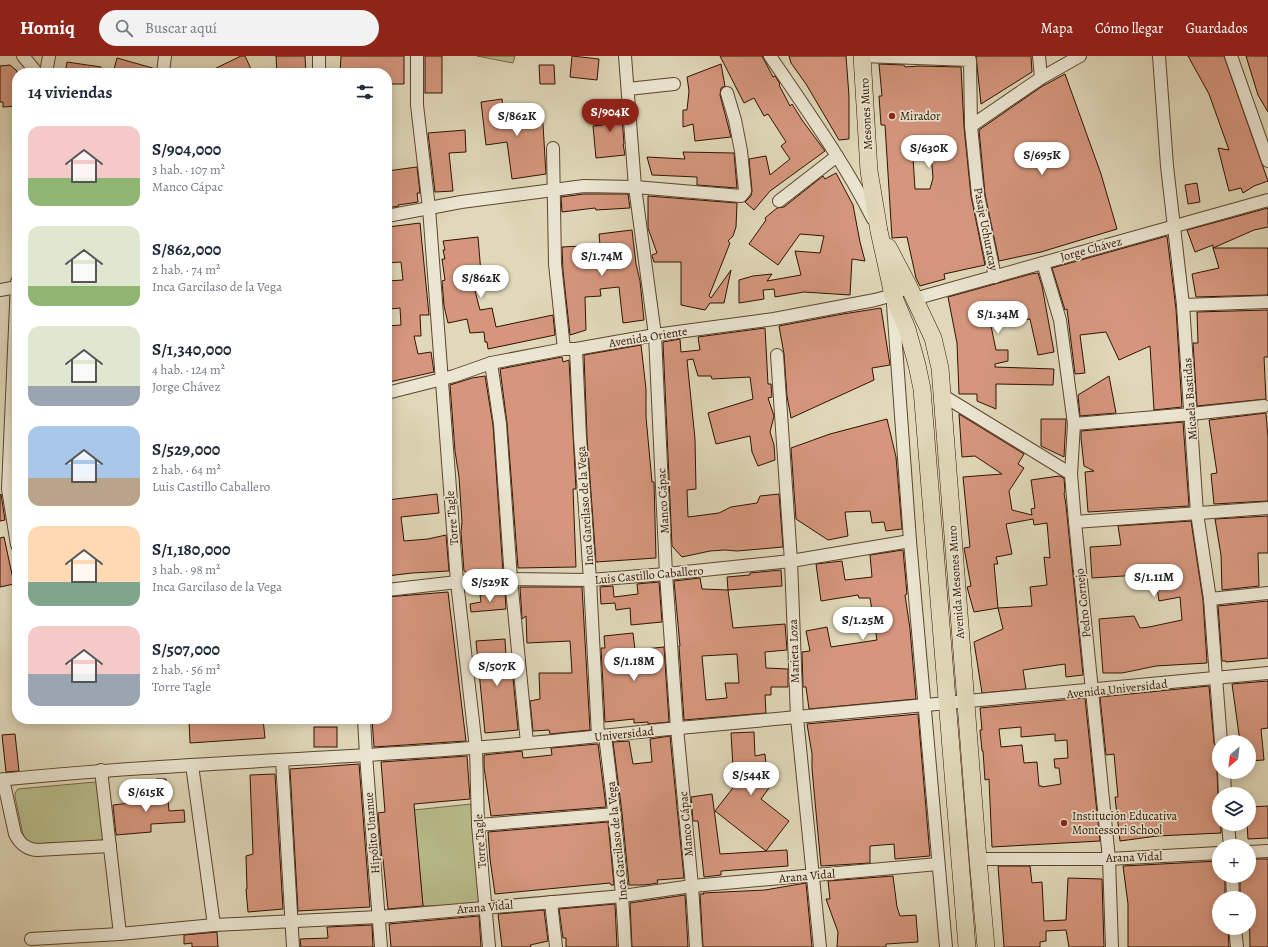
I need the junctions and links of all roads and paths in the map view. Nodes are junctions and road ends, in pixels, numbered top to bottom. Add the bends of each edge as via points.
1 (23, 56) edge
2 (49, 56) edge
3 (165, 56) edge
4 (319, 56) edge
5 (417, 56) edge
6 (625, 56) edge
7 (770, 56) edge
8 (862, 56) edge
9 (1039, 56) edge
10 (1080, 56) edge
11 (1160, 56) edge
12 (1232, 56) edge
13 (33, 68) edge
14 (47, 68) edge
15 (164, 68) edge
16 (319, 68) edge
17 (1041, 78) junction
18 (674, 84) dead end
19 (628, 89) junction
20 (727, 93) dead end
21 (971, 126) junction
22 (553, 148) dead end
23 (837, 156) junction
24 (1268, 161) edge
25 (635, 187) junction
26 (553, 189) junction
27 (1268, 200) edge
28 (779, 201) dead end
29 (429, 208) junction
30 (392, 215) edge
31 (1175, 226) junction
32 (879, 231) junction
33 (1043, 262) junction
34 (995, 277) junction
35 (12, 288) edge
36 (0, 290) edge
37 (912, 293) junction
38 (893, 295) junction
39 (1268, 302) edge
40 (1183, 305) junction
41 (655, 334) junction
42 (564, 349) junction
43 (576, 349) junction
44 (777, 355) dead end
45 (491, 363) junction
46 (442, 379) junction
47 (392, 392) edge
48 (942, 395) junction
49 (12, 399) edge
50 (1264, 406) dead end
51 (1191, 414) junction
52 (1074, 424) junction
53 (1071, 474) junction
54 (8, 488) edge
55 (1268, 508) edge
56 (12, 513) edge
57 (1197, 513) junction
58 (1075, 522) junction
59 (910, 541) junction
60 (791, 561) junction
61 (666, 574) junction
62 (511, 579) junction
63 (590, 580) junction
64 (458, 582) junction
65 (392, 589) edge
66 (1268, 593) edge
67 (1210, 599) junction
68 (1268, 673) edge
69 (1216, 678) junction
70 (1092, 691) junction
71 (965, 703) junction
72 (947, 705) junction
73 (925, 707) junction
74 (797, 718) junction
75 (364, 724) edge
76 (677, 728) junction
77 (1220, 735) edge
78 (601, 736) junction
79 (527, 743) junction
80 (476, 748) junction
81 (366, 756) junction
82 (282, 760) junction
83 (192, 765) junction
84 (101, 770) junction
85 (1, 779) edge
86 (615, 814) junction
87 (478, 825) junction
88 (110, 846) junction
89 (1268, 851) edge
90 (1256, 852) edge
91 (1212, 853) edge
92 (978, 859) junction
93 (1109, 859) junction
94 (938, 864) junction
95 (813, 875) junction
96 (692, 886) junction
97 (623, 896) junction
98 (551, 902) junction
99 (486, 907) junction
100 (379, 917) junction
101 (291, 922) junction
102 (214, 925) junction
103 (120, 934) junction
104 (1236, 935) edge
105 (31, 939) dead end
106 (293, 947) edge
107 (381, 947) edge
108 (489, 947) edge
109 (556, 947) edge
110 (625, 947) edge
111 (696, 947) edge
112 (820, 947) edge
113 (946, 947) edge
114 (967, 947) edge
115 (986, 947) edge
116 (1112, 947) edge
117 (1237, 947) edge

1 - 13 street
2 - 14 street
3 - 15 street
4 - 16 street
5 - 29 street, Torre Tagle via 417,105
6 - 19 street, Manco Cápac
7 - 23 street
8 - 21 street, Pasaje Uchuracay via 970,60
8 - 32 highway, Mesones Muro via 869,171
9 - 17 street
10 - 17 street
11 - 31 street, Micaela Bastidas via 1167,166
12 - 24 street
17 - 21 street
18 - 19 street
19 - 25 street, Manco Cápac
20 - 25 street via 741,151 745,192 741,196
21 - 34 street, Pasaje Uchuracay via 978,195
22 - 26 street
23 - 28 street
23 - 32 street via 858,189
25 - 26 street via 584,186
25 - 41 street, Manco Cápac
26 - 29 street
26 - 42 street via 555,264
27 - 31 street, Jorge Chávez
29 - 30 street
29 - 46 street, Torre Tagle
31 - 33 street, Jorge Chávez
31 - 40 street, Micaela Bastidas
32 - 37 highway, Avenida Mesones Muro
32 - 38 highway, Mesones Muro
33 - 34 street, Jorge Chávez
33 - 52 street, Pedro Cornejo via 1060,320
34 - 37 street, Jorge Chávez
35 - 36 street
37 - 38 street, Avenida Oriente
37 - 48 highway, Avenida Mesones Muro via 933,338 940,368
38 - 41 street, Avenida Oriente via 774,319
38 - 59 street
38 - 72 highway, Mesones Muro via 907,329 922,388
39 - 40 street
40 - 51 street, Micaela Bastidas
41 - 43 street, Avenida Oriente
41 - 61 street, Manco Cápac
42 - 43 street, Avenida Oriente
42 - 45 street, Avenida Oriente
43 - 63 street, Inca Garcilaso de la Vega
44 - 60 street, Marieta Loza
45 - 46 street, Avenida Oriente
45 - 62 street via 500,424
46 - 47 street, Avenida Oriente
46 - 64 street, Torre Tagle
48 - 53 street
48 - 71 highway, Avenida Mesones Muro
49 - 54 street
50 - 51 street
51 - 52 street
51 - 57 street, Micaela Bastidas
52 - 53 street, Pedro Cornejo
53 - 58 street, Pedro Cornejo
54 - 56 street
55 - 57 street
57 - 58 street
57 - 67 street, Micaela Bastidas
58 - 70 street, Pedro Cornejo
59 - 60 street, Luis Castillo Caballero
59 - 73 street
60 - 61 street, Luis Castillo Caballero
60 - 74 street, Marieta Loza
61 - 63 street, Luis Castillo Caballero
61 - 76 street, Manco Cápac
62 - 63 street, Luis Castillo Caballero
62 - 64 street, Luis Castillo Caballero
62 - 79 street
63 - 78 street, Inca Garcilaso de la Vega
64 - 65 street, Luis Castillo Caballero
64 - 80 street, Torre Tagle
66 - 67 street
67 - 69 street, Micaela Bastidas
68 - 69 street, Avenida Universidad
69 - 70 street, Avenida Universidad
69 - 77 street, Micaela Bastidas
70 - 71 street, Avenida Universidad
70 - 93 street, Pedro Cornejo
71 - 72 street, Universidad
71 - 92 highway, Avenida Mesones Muro
72 - 73 street, Universidad
72 - 114 highway, Mesones Muro
73 - 74 street, Universidad
73 - 94 street
74 - 76 street, Universidad
74 - 95 street, Marieta Loza
75 - 81 street, Hipólito Unanue
76 - 78 street, Universidad
76 - 96 street, Manco Cápac
78 - 79 street, Universidad
78 - 86 street, Inca Garcilaso de la Vega
79 - 80 street, Universidad
80 - 81 street, Universidad
80 - 87 street, Torre Tagle
81 - 82 street, Universidad
81 - 100 street, Hipólito Unanue
82 - 83 street, Universidad
82 - 101 street
83 - 84 street, Universidad
83 - 102 street
84 - 85 street, Universidad
84 - 88 street
85 - 88 street via 15,834 26,847 37,850
86 - 87 street
86 - 97 street, Inca Garcilaso de la Vega
87 - 99 street, Torre Tagle
88 - 103 street
89 - 90 street
91 - 93 street, Arana Vidal
92 - 93 street, Arana Vidal
92 - 115 highway, Avenida Mesones Muro
93 - 116 street, Pedro Cornejo
94 - 95 street, Arana Vidal
94 - 113 street
95 - 96 street, Arana Vidal
95 - 112 street, Marieta Loza
96 - 97 street, Arana Vidal
96 - 111 street, Manco Cápac
97 - 98 street, Arana Vidal
97 - 110 street, Inca Garcilaso de la Vega
98 - 99 street, Arana Vidal
98 - 109 street
99 - 100 street, Arana Vidal
99 - 108 street, Torre Tagle
100 - 101 street, Arana Vidal
100 - 107 street, Hipólito Unanue
101 - 102 street, Arana Vidal
101 - 106 street
102 - 103 street, Arana Vidal
103 - 105 street, Arana Vidal
104 - 117 street

